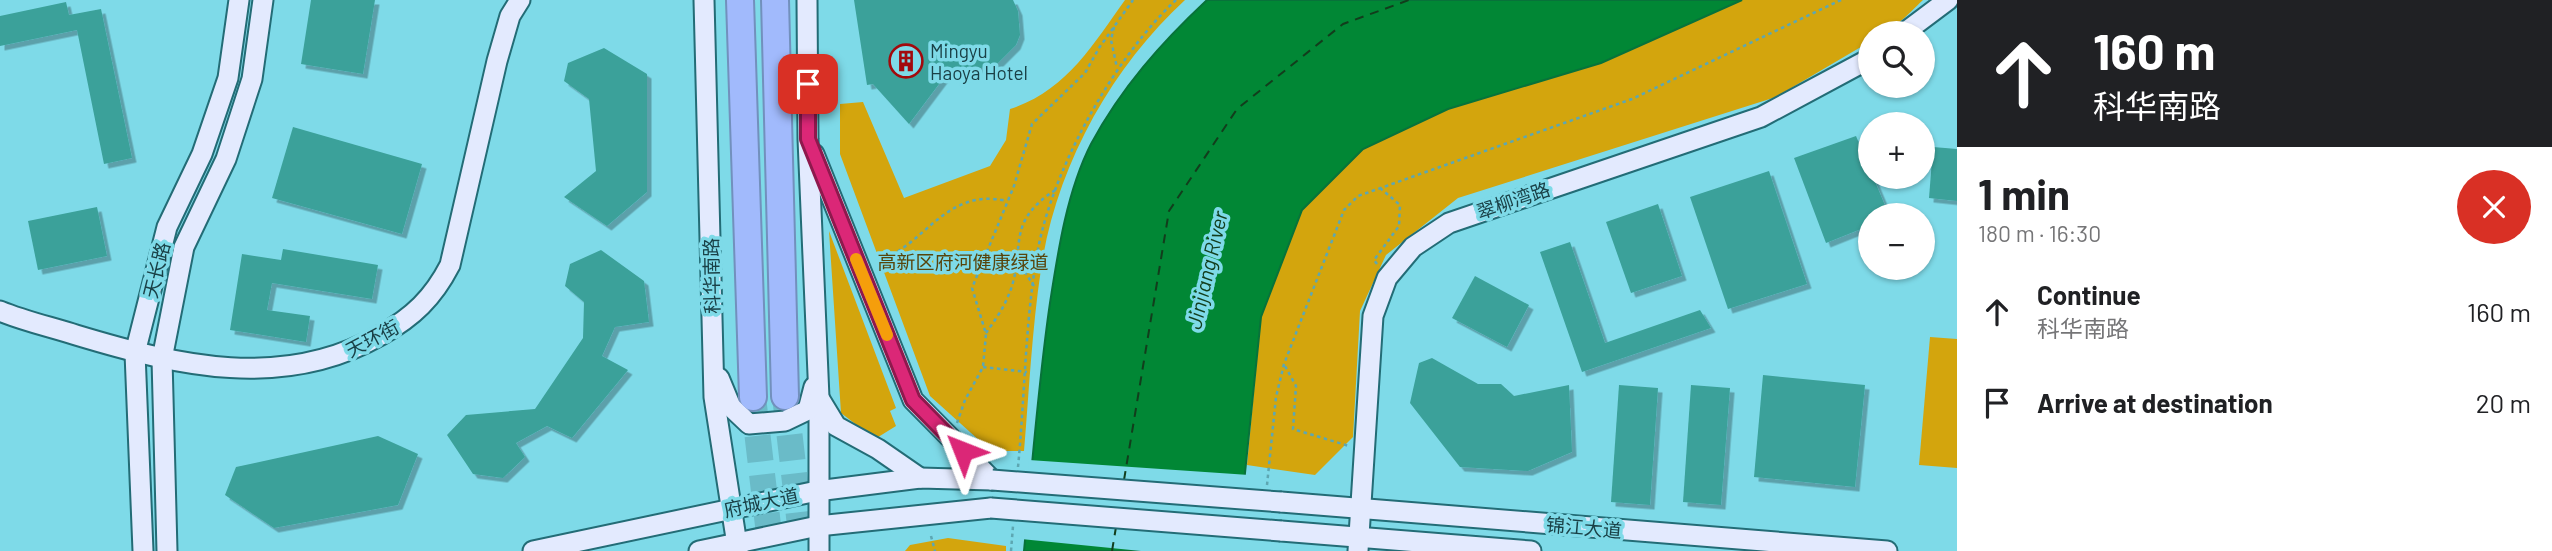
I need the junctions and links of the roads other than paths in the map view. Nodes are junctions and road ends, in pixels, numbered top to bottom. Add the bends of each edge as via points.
1 (239, 0) edge
2 (263, 0) edge
3 (520, 0) edge
4 (704, 0) edge
5 (740, 0) edge
6 (775, 0) edge
7 (807, 0) edge
8 (1948, 0) edge
9 (1921, 21) edge
10 (1858, 65) edge
11 (808, 139) junction
12 (0, 312) edge
13 (135, 353) junction
14 (162, 359) junction
15 (713, 364) junction
16 (818, 373) junction
17 (785, 396) tunnel mouth
18 (753, 397) tunnel mouth
19 (820, 398) junction
20 (920, 478) junction
21 (992, 480) junction
22 (817, 491) junction
23 (1281, 502) joint
24 (731, 508) junction
25 (1362, 509) junction
26 (818, 526) junction
27 (1281, 531) joint
28 (1359, 544) edge
29 (737, 547) edge
30 (143, 551) edge
31 (166, 551) edge
32 (533, 551) edge
33 (699, 551) edge
34 (819, 551) edge
35 (1531, 551) edge
36 (1887, 551) edge

1 - 13 main road, 天长路 via 228,78 202,154 167,227
2 - 14 main road, 天长路 via 252,79 226,159 184,247
3 - 14 main road, 天环街 via 510,16 497,61 450,265 436,292 401,324 355,350 311,365 261,370
4 - 15 main road, 科华南路
5 - 18 highway, 科华南路
6 - 17 highway
7 - 11 main road
8 - 9 main road
10 - 25 main road, 翠柳湾路 via 1761,117 1449,223 1413,247 1387,278 1373,316
11 - 16 main road
11 - 21 main road via 913,400
12 - 13 main road, 天环街
13 - 14 main road, 天环街
13 - 30 main road, 天长路
14 - 31 main road, 天长路
15 - 16 main road via 731,407 749,424 785,422 808,410
15 - 24 main road, 科华南路
16 - 19 main road
19 - 20 main road via 836,426
19 - 22 main road
20 - 21 main road, 府城大道
20 - 22 main road, 府城大道
21 - 23 main road, 府城大道, bridge
22 - 24 main road, 府城大道
22 - 26 main road
23 - 25 main road, 锦江大道
24 - 29 main road, 科华南路
24 - 32 main road, 府城大道
25 - 28 main road, 翠柳湾路
25 - 36 main road, 锦江大道
26 - 27 main road, 府城大道, bridge via 991,508
26 - 29 main road, 府城大道
26 - 34 main road
27 - 28 main road, 锦江大道
28 - 35 main road, 锦江大道
29 - 33 main road, 府城大道

